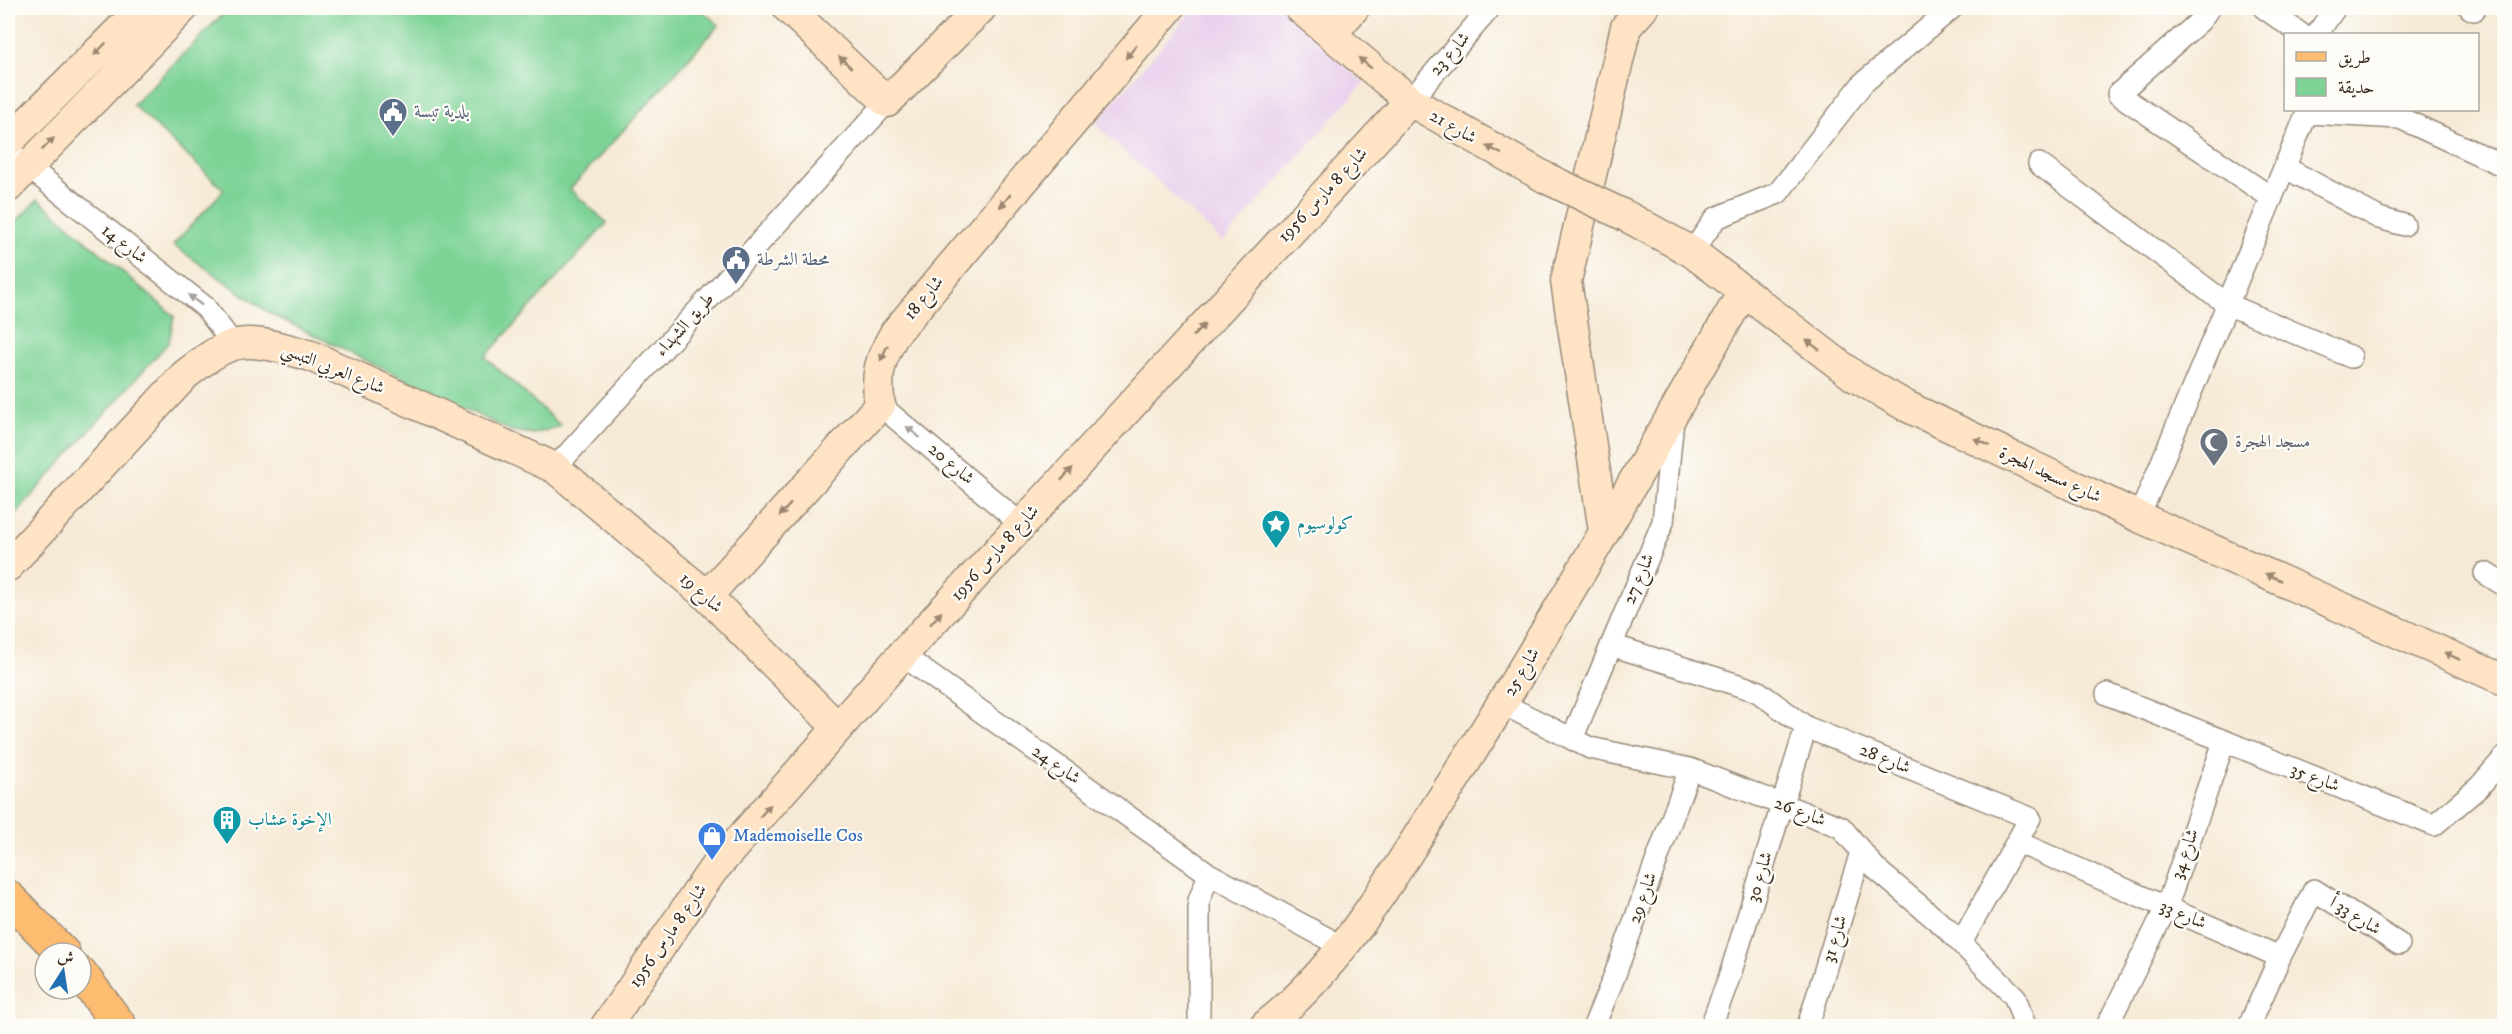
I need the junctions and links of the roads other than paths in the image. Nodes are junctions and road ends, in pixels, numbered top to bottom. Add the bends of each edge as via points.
1 (142, 8) edge
2 (183, 8) edge
3 (788, 8) edge
4 (981, 8) edge
5 (1169, 8) edge
6 (1300, 8) edge
7 (1354, 8) edge
8 (1490, 8) edge
9 (1643, 8) edge
10 (1952, 8) edge
11 (2209, 8) edge
12 (2264, 8) edge
13 (2335, 8) edge
14 (2300, 33) edge
15 (2318, 33) edge
16 (1331, 34) junction
17 (1410, 101) junction
18 (887, 102) junction
19 (2306, 111) edge
20 (8, 142) edge
21 (2039, 164) dead end
22 (2505, 166) edge
23 (2284, 167) junction
24 (14, 168) edge
25 (2272, 198) junction
26 (1626, 216) joint
27 (2404, 225) dead end
28 (1692, 252) junction
29 (1743, 292) junction
30 (2227, 304) junction
31 (233, 344) junction
32 (2351, 357) dead end
33 (880, 405) junction
34 (1674, 411) junction
35 (555, 468) junction
36 (2139, 517) junction
37 (1021, 524) junction
38 (1604, 531) junction
39 (8, 566) edge
40 (2485, 573) dead end
41 (2505, 585) edge
42 (706, 596) junction
43 (1611, 645) junction
44 (902, 655) junction
45 (2505, 680) edge
46 (2107, 694) dead end
47 (1503, 704) junction
48 (1806, 727) junction
49 (838, 728) junction
50 (1572, 739) junction
51 (2224, 742) junction
52 (2505, 758) edge
53 (1690, 769) junction
54 (1782, 805) junction
55 (2017, 842) junction
56 (1861, 852) junction
57 (1209, 874) junction
58 (8, 897) edge
59 (2166, 908) junction
60 (8, 918) edge
61 (51, 941) edge
62 (1961, 943) junction
63 (33, 944) edge
64 (2399, 944) dead end
65 (1341, 946) junction
66 (2280, 957) junction
67 (93, 990) edge
68 (82, 1001) edge
69 (101, 1026) edge
70 (120, 1026) edge
71 (606, 1026) edge
72 (1199, 1026) edge
73 (1265, 1026) edge
74 (1594, 1026) edge
75 (1711, 1026) edge
76 (1808, 1026) edge
77 (2025, 1026) edge
78 (2107, 1026) edge
79 (2249, 1026) edge

1 -> 20 street
24 -> 2 street
18 -> 3 street
4 - 18 street, طريق الشهداء
5 -> 33 street, شارع 18 via 895,333 881,357 877,384
6 - 16 street, شارع 21
7 - 16 street
8 - 17 street, شارع 23
9 - 38 street via 1626,27 1566,280
10 - 28 street via 1863,83 1778,193 1716,218
11 - 25 street via 2200,21 2118,94
12 - 14 street
13 - 15 street
17 -> 16 street, شارع 21
26 -> 17 street, شارع 21, bridge via 1546,178
37 -> 17 street, شارع 8 مارس 1956
18 - 35 street, طريق الشهداء
19 - 22 street via 2400,118
19 - 23 street
21 - 30 street
23 - 25 street
23 - 27 street via 2379,218
31 -> 24 street, شارع 14 via 205,307
25 - 30 street
26 - 28 street, شارع مسجد الهجرة
28 - 29 street, شارع مسجد الهجرة
29 - 34 street, شارع 25
36 -> 29 street, شارع مسجد الهجرة via 1906,406 1854,376
30 - 32 street
30 - 36 street
31 - 35 street, شارع العربي التبسي via 270,344 311,357
31 - 39 street, شارع العربي التبسي via 185,375
37 -> 33 street, شارع 20
33 -> 42 street
34 - 38 street, شارع 25
34 - 43 street, شارع 27 via 1663,522
35 - 42 street, شارع 19
45 -> 36 street, شارع مسجد الهجرة
44 -> 37 street, شارع 8 مارس 1956
38 - 47 street, شارع 25
40 - 41 street
42 - 49 street, شارع 19
43 - 48 street, شارع 28 via 1757,690
43 - 50 street, شارع 27
44 - 49 street, شارع 8 مارس 1956
44 - 57 street, شارع 24
46 - 51 street, شارع 35
47 - 50 street, شارع 26
47 - 65 street, شارع 25 via 1381,894
48 - 54 street, شارع 30
48 - 55 street, شارع 28 via 2030,818
71 -> 49 street, شارع 8 مارس 1956 via 712,871
50 - 53 street, شارع 26 via 1590,748
51 - 52 street, شارع 35 via 2434,825 2479,787
51 - 59 street, شارع 34
53 - 54 street, شارع 26
53 - 74 street, شارع 29
54 - 56 street, شارع 26 via 1841,827
54 - 75 street, شارع 30
55 - 59 street, شارع 33
55 - 62 street, شارع 28
56 - 62 street, شارع 26
56 - 76 street, شارع 31
57 - 65 street, شارع 24
57 - 72 street via 1199,900
58 - 61 main road
59 - 66 street, شارع 33
59 - 78 street, شارع 34
60 - 63 main road
62 - 77 street, شارع 26 via 2015,998
64 - 66 street, شارع 33 أ via 2314,890
65 - 73 street, شارع 25 via 1317,977
66 - 79 street
67 - 70 main road
68 - 69 main road

